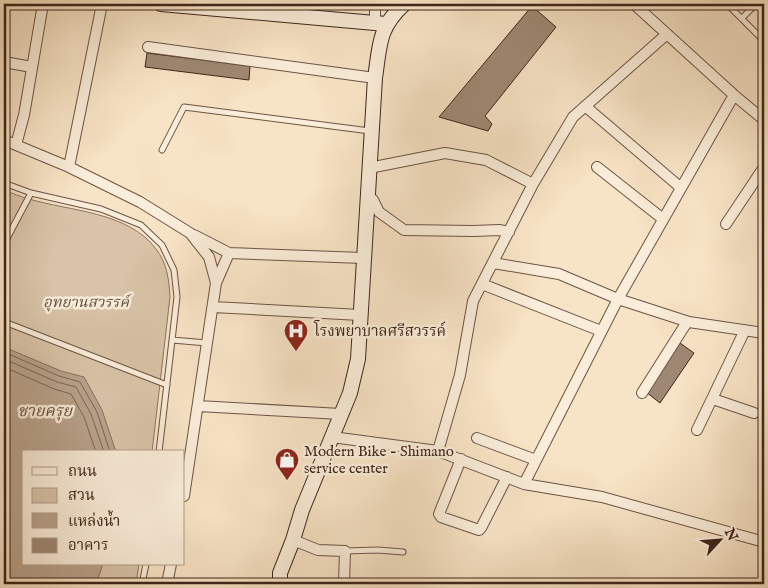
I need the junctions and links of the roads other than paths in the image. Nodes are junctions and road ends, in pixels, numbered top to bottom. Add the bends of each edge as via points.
1 (43, 4) edge
2 (102, 4) edge
3 (161, 4) edge
4 (375, 4) edge
5 (404, 4) edge
6 (634, 4) edge
7 (727, 4) edge
8 (756, 4) edge
9 (742, 18) junction
10 (380, 23) junction
11 (668, 34) junction
12 (764, 41) edge
13 (148, 47) dead end
14 (4, 62) edge
15 (32, 67) junction
16 (375, 78) junction
17 (734, 95) junction
18 (585, 106) junction
19 (764, 120) edge
20 (372, 131) junction
21 (4, 140) edge
22 (16, 145) junction
23 (162, 150) dead end
24 (764, 166) edge
25 (597, 167) dead end
26 (68, 168) junction
27 (369, 168) junction
28 (4, 183) edge
29 (533, 184) junction
30 (680, 187) junction
31 (31, 193) junction
32 (367, 194) junction
33 (662, 219) junction
34 (726, 224) dead end
35 (509, 232) junction
36 (190, 233) junction
37 (4, 244) edge
38 (229, 253) junction
39 (363, 258) junction
40 (493, 263) junction
41 (216, 283) junction
42 (482, 284) junction
43 (618, 299) junction
44 (213, 307) junction
45 (360, 315) junction
46 (4, 318) edge
47 (687, 322) junction
48 (745, 330) junction
49 (601, 331) junction
50 (764, 333) edge
51 (172, 340) junction
52 (207, 344) junction
53 (167, 385) junction
54 (642, 394) dead end
55 (713, 398) junction
56 (198, 406) junction
57 (754, 413) dead end
58 (341, 414) junction
59 (697, 430) dead end
60 (332, 437) junction
61 (477, 438) dead end
62 (159, 450) edge
63 (438, 451) junction
64 (461, 459) junction
65 (536, 460) junction
66 (507, 476) junction
67 (524, 484) junction
68 (185, 490) edge
69 (293, 540) junction
70 (764, 542) edge
71 (345, 551) junction
72 (403, 552) dead end
73 (146, 566) edge
74 (171, 566) edge
75 (142, 584) edge
76 (167, 584) edge
77 (280, 584) edge
78 (344, 584) edge

1 - 15 street
2 - 26 street
3 - 10 street
4 - 10 street
5 - 10 street
6 - 11 street
7 - 9 lane
8 - 9 lane
9 - 12 lane
10 - 16 street via 382,37
11 - 17 street
11 - 18 street
13 - 16 street
14 - 15 street
15 - 22 street
16 - 20 street
17 - 19 street
17 - 30 street
18 - 29 street via 573,117
18 - 30 street
20 - 23 lane via 184,107
20 - 27 street
21 - 22 street
22 - 26 street
24 - 34 street
25 - 33 street
26 - 36 street via 140,202
27 - 29 street via 445,153 486,160
27 - 32 street
28 - 31 lane
29 - 35 street
30 - 33 street
31 - 37 lane
31 - 51 lane via 109,212 141,224 162,245 174,270 177,297
32 - 35 street via 379,212 404,230
32 - 39 street
33 - 43 street
35 - 40 street
36 - 38 street
36 - 41 street via 209,257
38 - 39 street
38 - 41 street
39 - 45 street
40 - 42 street
40 - 43 street via 559,274
41 - 44 street
42 - 49 street
42 - 63 street via 473,301 460,375
43 - 47 street
43 - 49 street
44 - 45 street
44 - 52 street
45 - 58 street via 358,359
46 - 53 lane via 7,323
47 - 48 street
47 - 54 street
48 - 50 street
48 - 55 street
49 - 65 street
51 - 52 lane
51 - 53 lane
52 - 56 street
53 - 62 lane
55 - 57 street
55 - 59 street
56 - 58 street
56 - 68 street
58 - 60 street
60 - 63 street
60 - 69 street
61 - 65 street
63 - 64 street
64 - 66 street
64 - 66 street via 441,517 480,529
65 - 67 street
66 - 67 street
67 - 70 street via 602,497
69 - 71 street via 318,550
69 - 77 street via 280,573
71 - 72 lane
71 - 78 street
73 - 75 lane
74 - 76 street

